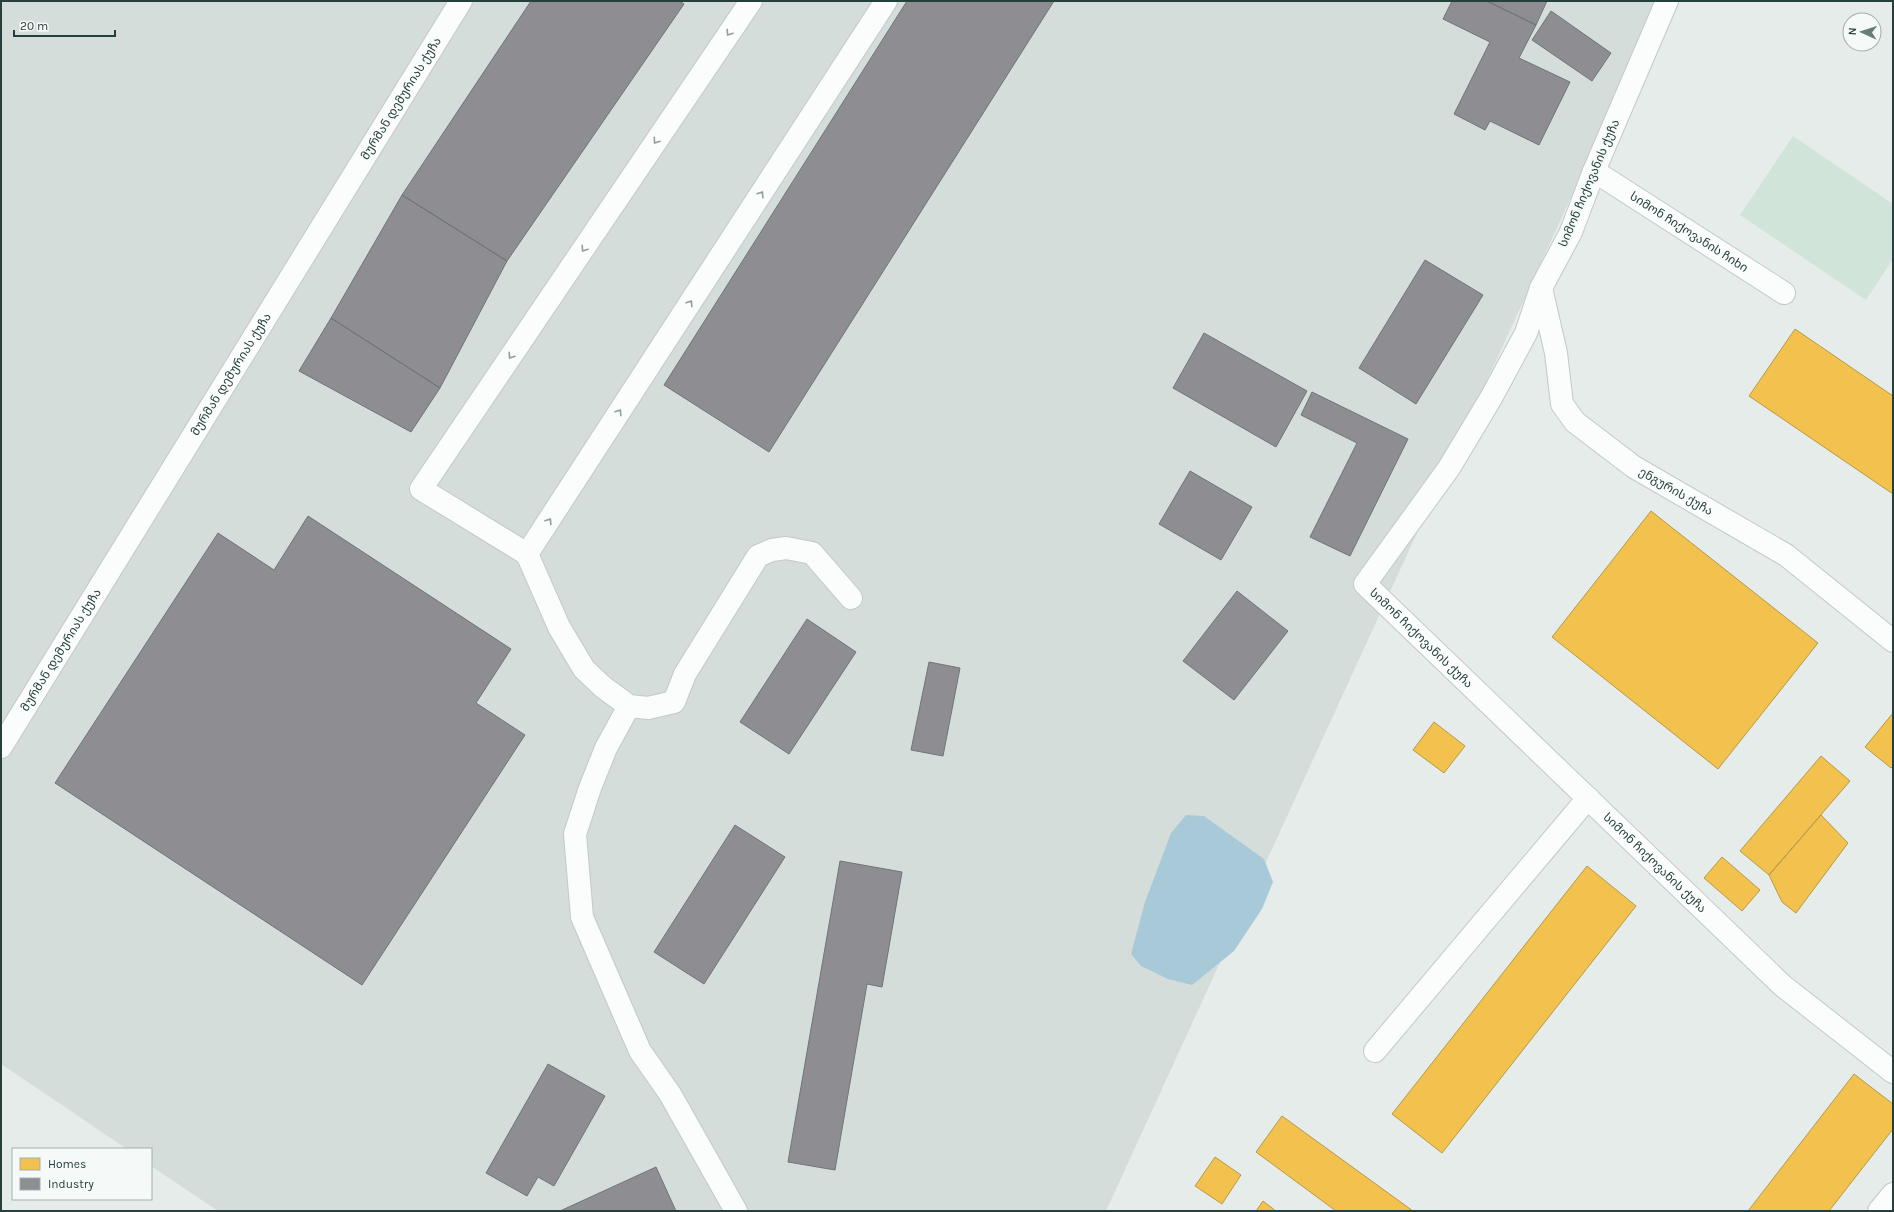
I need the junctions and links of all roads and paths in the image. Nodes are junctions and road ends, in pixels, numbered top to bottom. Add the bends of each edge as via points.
1 (461, 1) edge
2 (751, 1) edge
3 (886, 1) edge
4 (1667, 1) edge
5 (1594, 171) junction
6 (1541, 288) junction
7 (1784, 293) dead end
8 (528, 554) junction
9 (851, 598) dead end
10 (1893, 641) edge
11 (629, 706) junction
12 (1, 747) edge
13 (1588, 798) junction
14 (1376, 1051) dead end
15 (1893, 1072) edge
16 (1893, 1194) edge
17 (736, 1211) edge
18 (1879, 1211) edge

1 - 12 street, მურმან დემურიას ქუჩა
2 -> 8 street via 421,489
8 -> 3 street
4 - 5 street, სიმონ ჩიქოვანის ქუჩა
5 - 6 street, სიმონ ჩიქოვანის ქუჩა via 1571,232
5 - 7 street, სიმონ ჩიქოვანის ჩიხი
6 - 10 street, ენგურის ქუჩა via 1556,354 1562,404 1575,422 1634,467 1786,555
6 - 13 street, სიმონ ჩიქოვანის ქუჩა via 1526,333 1465,442 1365,584
8 - 11 street via 559,627 584,668 603,688
9 - 11 street via 812,553 786,548 758,556 685,674 674,702 648,708
11 - 17 street via 606,748 575,834 582,917 640,1051 670,1094
13 - 14 street
13 - 15 street, სიმონ ჩიქოვანის ქუჩა via 1783,986
16 - 18 street

